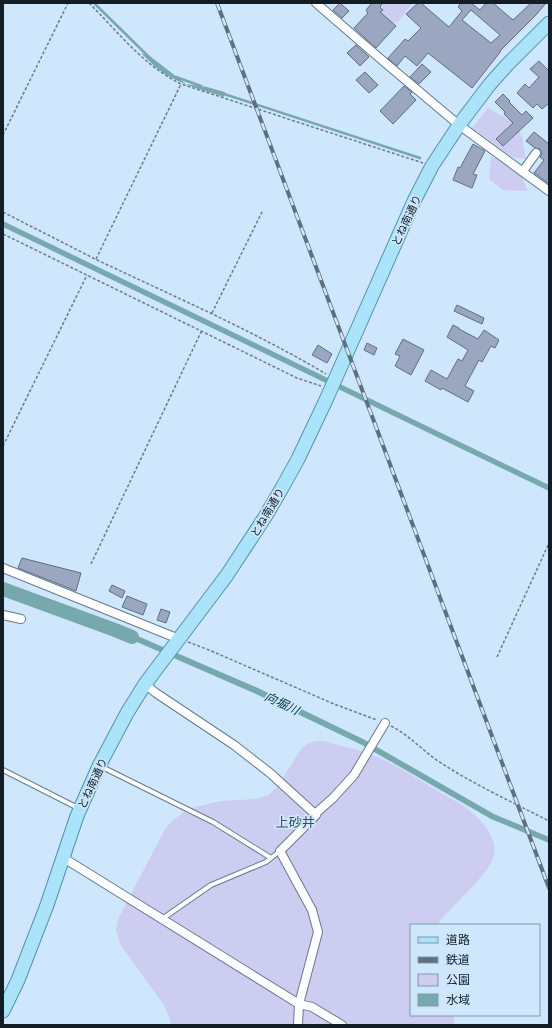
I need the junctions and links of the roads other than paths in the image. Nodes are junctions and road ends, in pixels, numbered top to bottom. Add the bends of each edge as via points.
1 (316, 3) edge
2 (549, 23) edge
3 (460, 125) junction
4 (536, 153) dead end
5 (523, 171) junction
6 (549, 191) edge
7 (3, 568) edge
8 (3, 615) edge
9 (21, 619) dead end
10 (178, 640) junction
11 (146, 684) junction
12 (384, 723) road end
13 (99, 766) junction
14 (3, 770) edge
15 (80, 810) junction
16 (316, 814) junction
17 (280, 851) junction
18 (62, 857) junction
19 (271, 858) junction
20 (162, 919) junction
21 (299, 1004) junction
22 (3, 1011) edge
23 (298, 1025) edge
24 (342, 1025) edge

1 - 3 street
2 - 3 main road, とね南通り via 490,84
3 - 5 street
3 - 10 main road, とね南通り via 432,166 411,208 298,459 265,517 227,575
4 - 5 street
5 - 6 street
7 - 10 street
8 - 9 street
10 - 11 main road, とね南通り
11 - 13 main road, とね南通り via 127,713
11 - 16 street via 156,694 234,745
12 - 16 street via 354,775
13 - 15 main road, とね南通り
13 - 19 lane via 213,822
14 - 15 lane
15 - 18 main road, とね南通り
16 - 17 street
17 - 19 lane
17 - 21 street via 312,910 318,932
18 - 20 street
18 - 22 main road, とね南通り via 42,919
19 - 20 lane via 211,885
20 - 21 street
21 - 23 street
21 - 24 street via 312,1007

